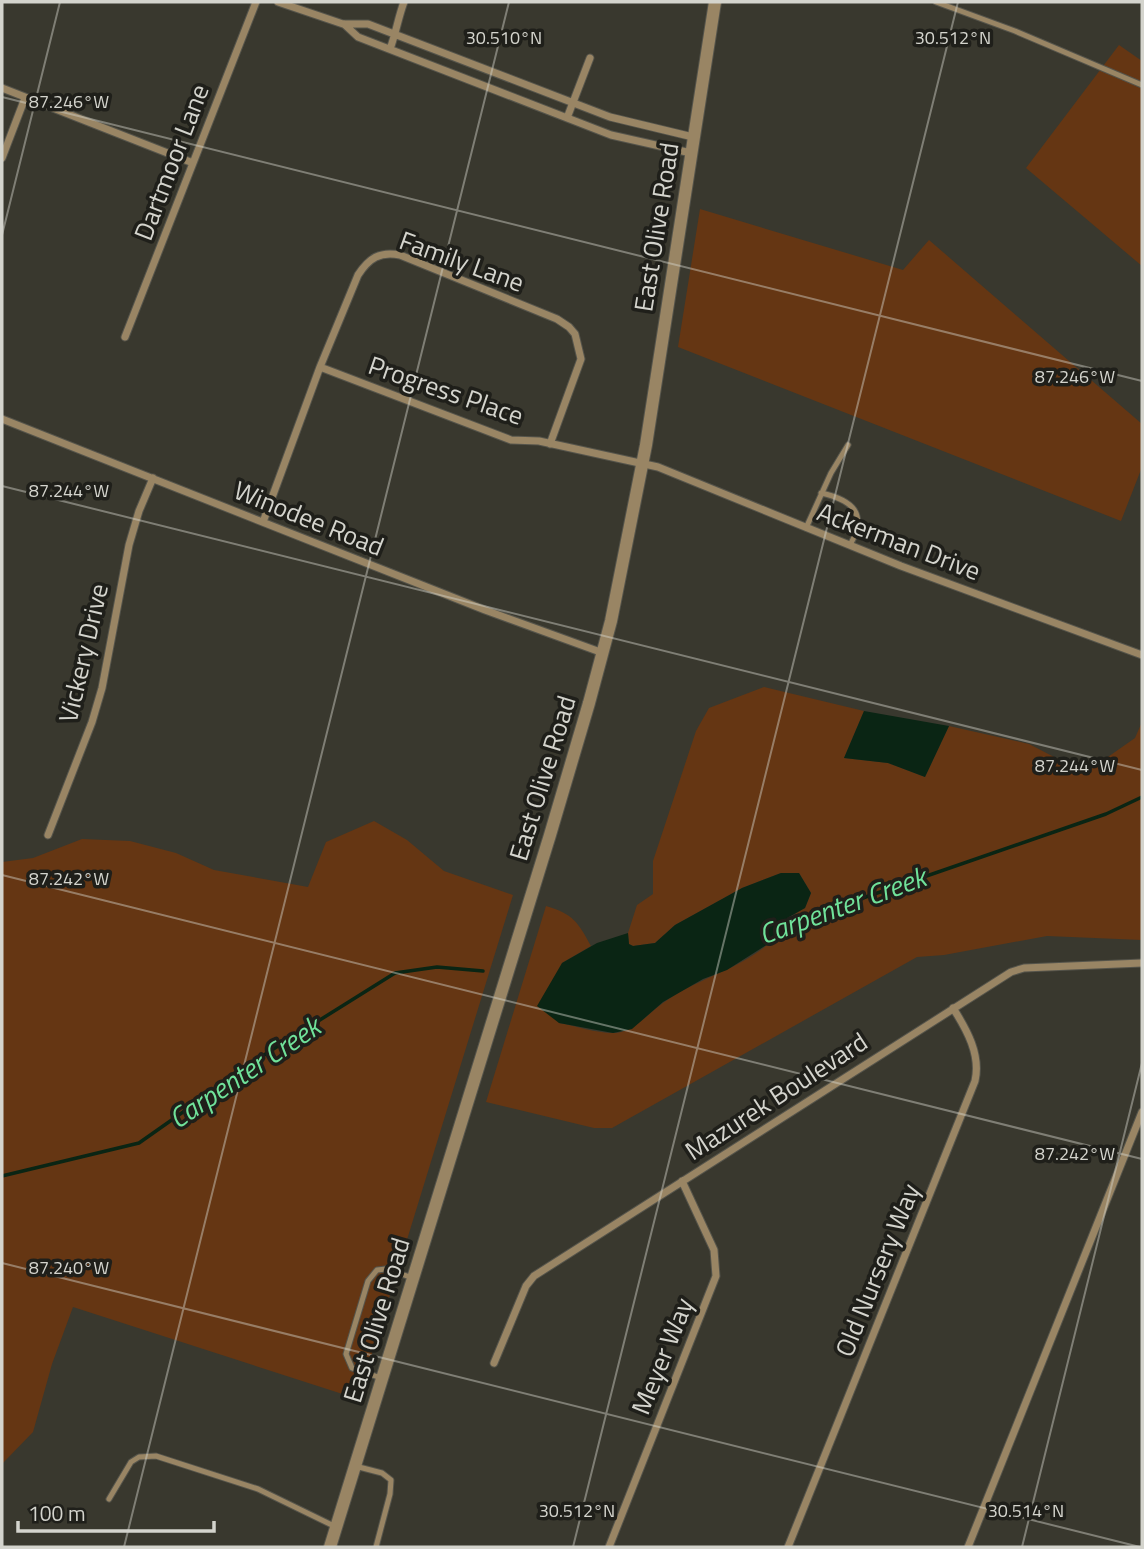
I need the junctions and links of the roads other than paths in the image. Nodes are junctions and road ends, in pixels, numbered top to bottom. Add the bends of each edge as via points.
1 (256, 2) edge
2 (278, 2) edge
3 (404, 2) edge
4 (715, 2) edge
5 (936, 2) edge
6 (343, 24) junction
7 (396, 34) junction
8 (390, 49) junction
9 (590, 58) dead end
10 (1142, 85) edge
11 (2, 88) edge
12 (25, 97) junction
13 (573, 103) junction
14 (567, 118) junction
15 (694, 137) junction
16 (691, 153) junction
17 (2, 158) edge
18 (193, 163) junction
19 (125, 337) dead end
20 (320, 367) junction
21 (2, 419) edge
22 (550, 444) junction
23 (848, 445) dead end
24 (642, 463) junction
25 (153, 478) junction
26 (821, 493) junction
27 (263, 522) junction
28 (806, 527) junction
29 (850, 545) junction
30 (603, 653) junction
31 (1142, 655) edge
32 (48, 835) dead end
33 (1142, 963) edge
34 (953, 1008) junction
35 (1142, 1112) edge
36 (682, 1181) junction
37 (414, 1278) junction
38 (494, 1363) dead end
39 (381, 1378) junction
40 (354, 1466) junction
41 (108, 1499) dead end
42 (336, 1527) junction
43 (330, 1547) edge
44 (376, 1547) edge
45 (609, 1547) edge
46 (788, 1547) edge
47 (968, 1547) edge

1 - 18 street, Dartmoor Lane
2 - 6 street
3 - 7 street
4 - 15 street, East Olive Road
5 - 10 lane
6 - 7 street via 368,23
6 - 8 street via 358,37
7 - 8 street
7 - 13 street
8 - 14 street
9 - 13 street
11 - 12 street
12 - 17 street
12 - 18 street
13 - 14 street
13 - 15 street
14 - 16 street via 611,135
15 - 16 street, East Olive Road
16 - 24 street, East Olive Road
18 - 19 street, Dartmoor Lane
20 - 22 street, Progress Place via 511,440
20 - 22 street, Family Lane via 366,263 387,253 400,255 557,319 575,334 581,359
20 - 27 street, Family Lane
21 - 25 street, Winodee Road
22 - 24 street, Progress Place
23 - 26 lane
24 - 28 street, Ackerman Drive
24 - 30 street, East Olive Road
25 - 27 street, Winodee Road
25 - 32 street, Vickery Drive via 129,545 102,688
26 - 28 lane
26 - 29 lane via 843,499 859,517
27 - 30 street, Winodee Road
28 - 29 street, Ackerman Drive
29 - 31 street, Ackerman Drive
30 - 37 street, East Olive Road
33 - 34 street, Mazurek Boulevard via 1024,968
34 - 36 street, Mazurek Boulevard
34 - 46 street, Old Nursery Way via 976,1058 975,1081
35 - 47 street
36 - 38 street, Mazurek Boulevard via 534,1276
36 - 45 street, Meyer Way via 714,1250 716,1276
37 - 39 street, East Olive Road
37 - 39 lane via 386,1269 377,1270 369,1281 346,1354 352,1368
39 - 40 street, East Olive Road
40 - 42 street, East Olive Road
40 - 44 lane via 391,1480
41 - 42 lane via 131,1462 156,1456 258,1489
42 - 43 street, East Olive Road

